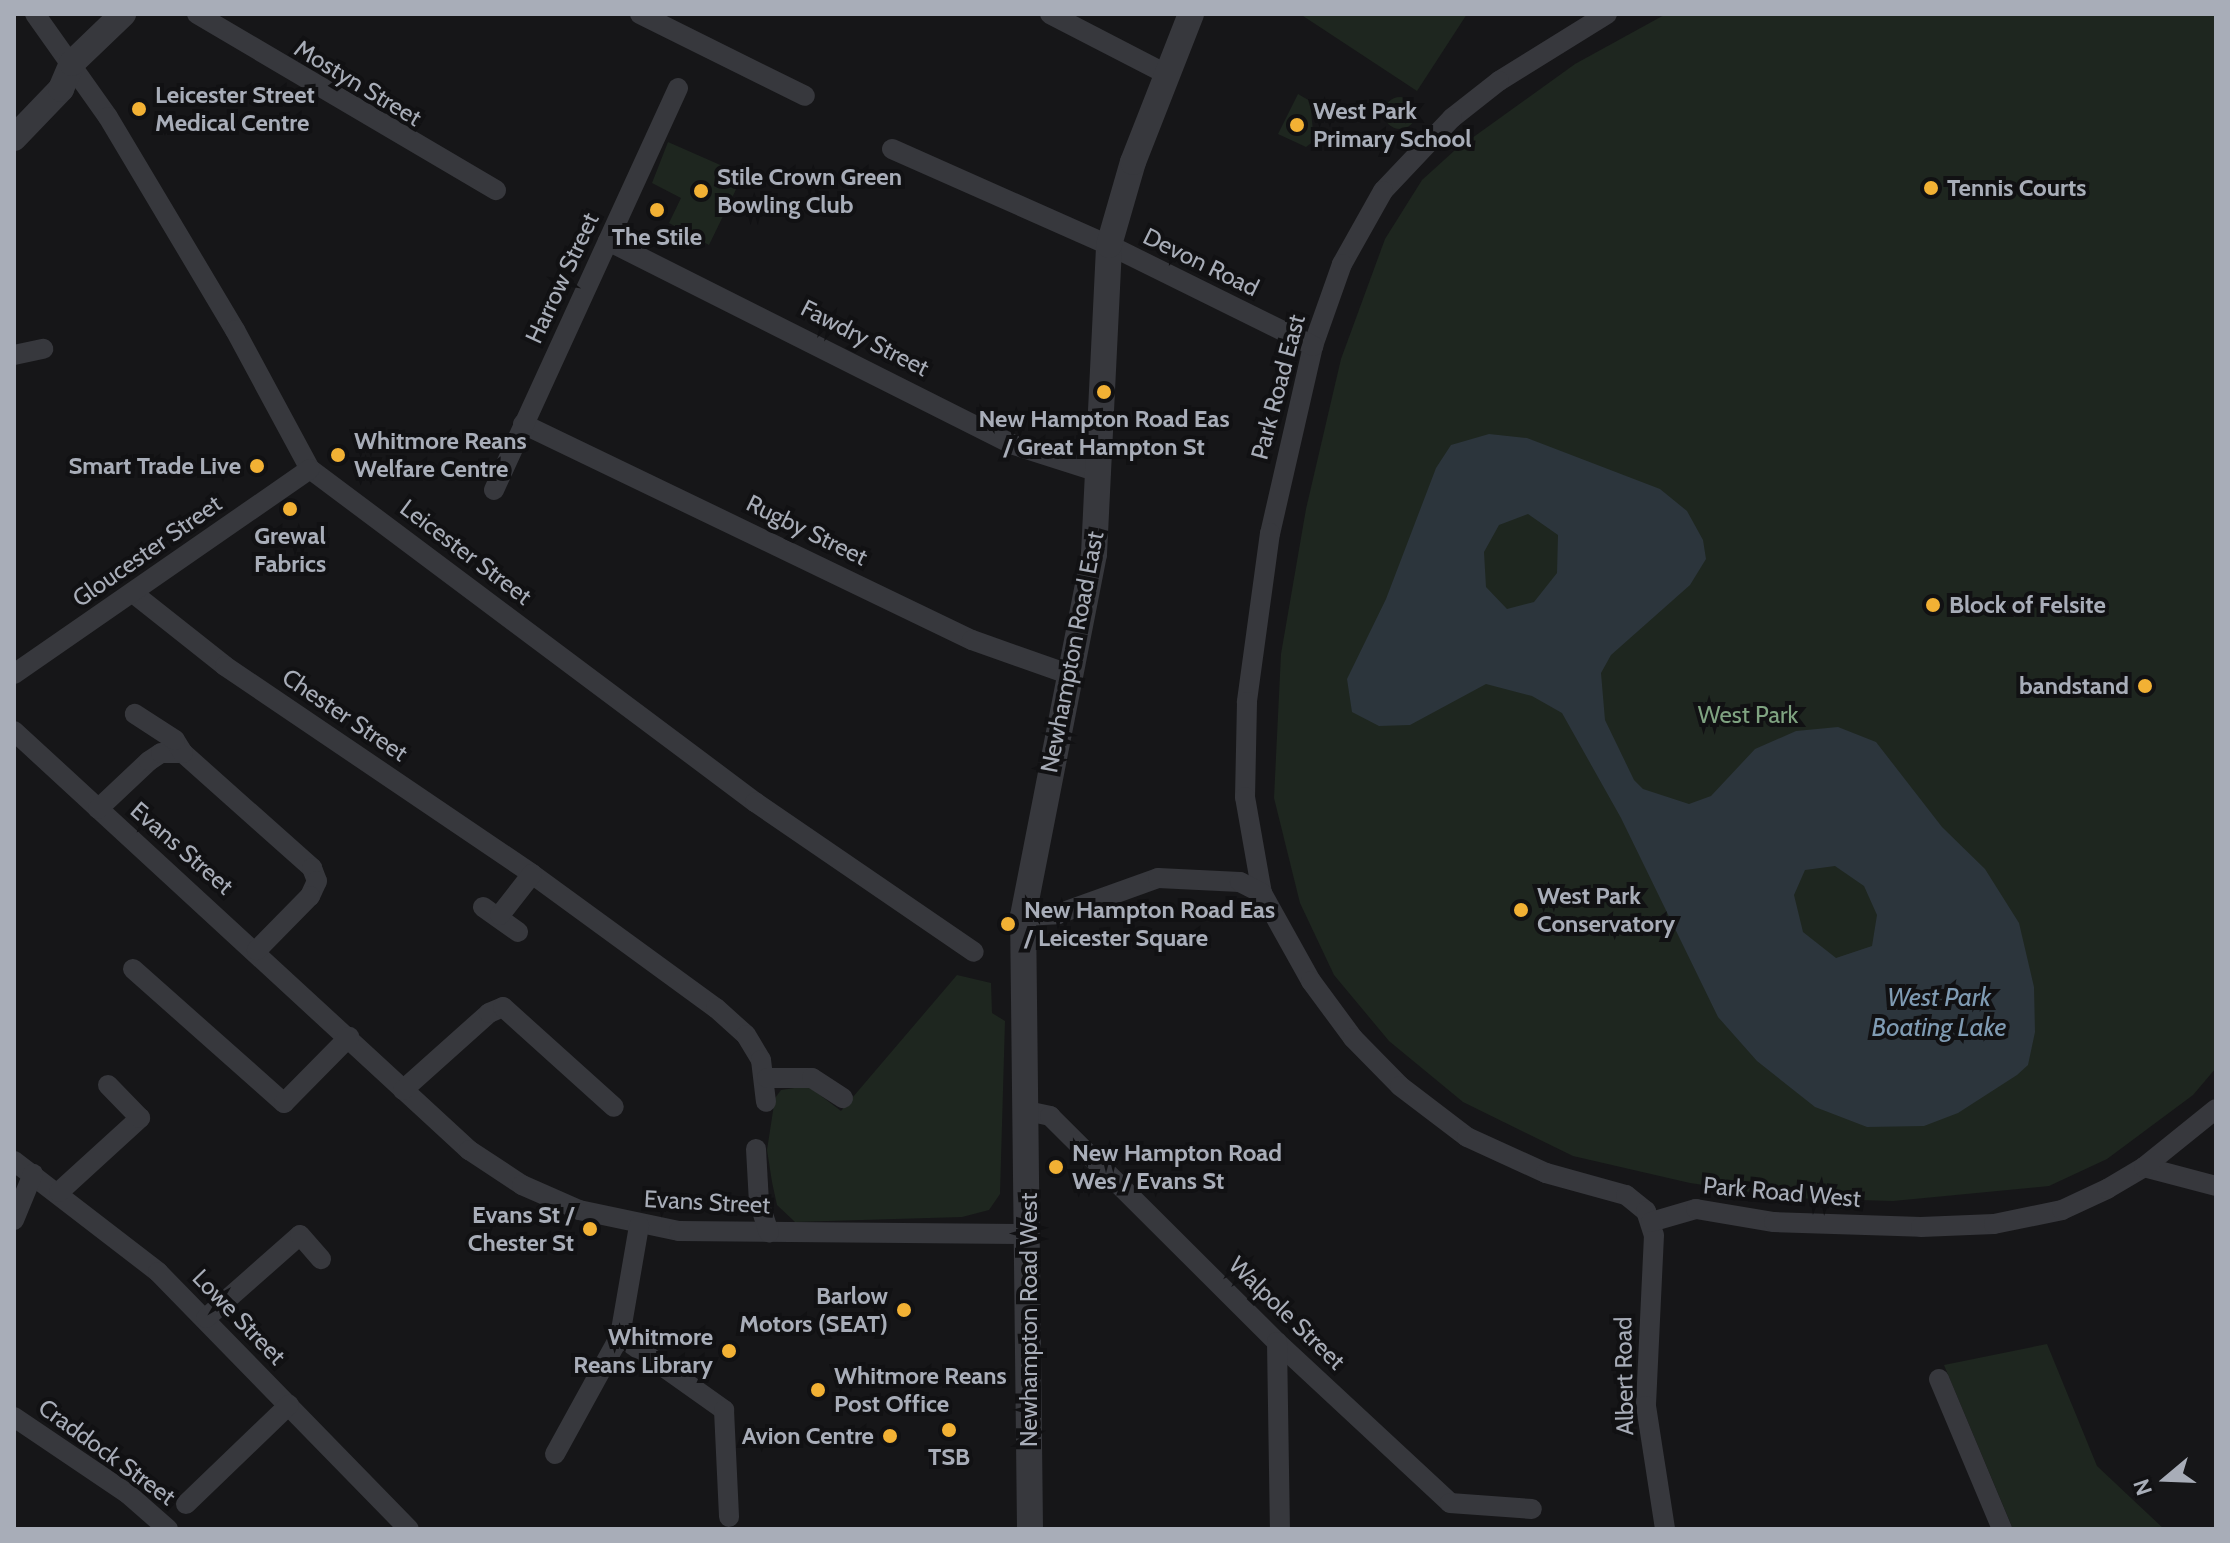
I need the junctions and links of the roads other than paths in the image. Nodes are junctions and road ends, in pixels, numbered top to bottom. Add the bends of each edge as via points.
1 (35, 14) edge
2 (123, 14) edge
3 (197, 14) edge
4 (640, 14) edge
5 (1050, 14) edge
6 (1191, 14) edge
7 (1607, 14) edge
8 (72, 63) junction
9 (1166, 74) junction
10 (678, 88) dead end
11 (805, 96) dead end
12 (14, 138) edge
13 (892, 149) dead end
14 (496, 190) dead end
15 (608, 241) junction
16 (1109, 245) junction
17 (1313, 346) junction
18 (43, 349) dead end
19 (15, 351) edge
20 (523, 424) junction
21 (310, 469) junction
22 (1101, 473) junction
23 (494, 490) dead end
24 (133, 593) junction
25 (14, 674) edge
26 (1071, 675) junction
27 (135, 714) dead end
28 (14, 731) edge
29 (183, 753) junction
30 (98, 809) junction
31 (532, 874) junction
32 (1262, 893) junction
33 (1023, 916) junction
34 (518, 932) dead end
35 (257, 950) junction
36 (974, 952) dead end
37 (133, 969) dead end
38 (349, 1037) junction
39 (767, 1078) junction
40 (108, 1085) dead end
41 (403, 1090) junction
42 (843, 1098) dead end
43 (766, 1102) dead end
44 (614, 1107) dead end
45 (2216, 1109) edge
46 (1027, 1111) junction
47 (756, 1149) dead end
48 (14, 1161) edge
49 (2144, 1167) junction
50 (33, 1174) junction
51 (2216, 1186) edge
52 (59, 1192) junction
53 (14, 1220) edge
54 (1651, 1222) junction
55 (639, 1226) junction
56 (769, 1232) junction
57 (1029, 1234) junction
58 (321, 1259) dead end
59 (206, 1318) junction
60 (620, 1336) junction
61 (1277, 1342) junction
62 (1939, 1379) dead end
63 (289, 1405) junction
64 (14, 1417) edge
65 (555, 1454) dead end
66 (186, 1504) dead end
67 (1532, 1509) dead end
68 (729, 1517) dead end
69 (168, 1529) edge
70 (409, 1529) edge
71 (1030, 1529) edge
72 (1280, 1529) edge
73 (1665, 1529) edge
74 (2002, 1529) edge

1 - 8 street, Leicester Street
2 - 8 street
3 - 14 street, Mostyn Street via 418,149
4 - 11 street
5 - 9 street
6 - 9 street, Newhampton Road East
7 - 17 street, Park Road East via 1499,81 1414,156 1363,223 1342,264
8 - 12 street via 61,89
8 - 21 street, Leicester Street via 235,330
9 - 16 street, Newhampton Road East
10 - 15 street, Harrow Street
13 - 16 street, Devon Road
15 - 20 street, Harrow Street
15 - 22 street, Fawdry Street via 1014,445
16 - 17 street, Devon Road
16 - 22 street, Newhampton Road East
17 - 32 street, Park Road East via 1270,533 1247,702 1245,797
18 - 19 street
20 - 23 street, Harrow Street
20 - 26 street, Rugby Street via 972,640
21 - 24 street, Gloucester Street
21 - 36 street, Leicester Street via 755,802
22 - 26 street, Newhampton Road East via 1094,554
24 - 25 street, Gloucester Street
24 - 31 street, Chester Street via 225,666
26 - 33 street, Newhampton Road East
27 - 29 street via 175,740
28 - 30 street, Evans Street
29 - 30 street via 161,753
29 - 35 street via 312,868 317,881 310,896
30 - 35 street, Evans Street
31 - 34 street via 492,911
31 - 39 street, Chester Street via 716,1008 746,1035
32 - 33 street via 1240,882 1158,878 1058,914
32 - 54 street via 1311,981 1353,1038 1400,1086 1467,1137 1546,1173 1626,1195
33 - 46 street, Newhampton Road East
35 - 38 street, Evans Street
37 - 38 street via 284,1103
38 - 41 street, Evans Street
39 - 42 street via 812,1078
39 - 43 street, Chester Street
40 - 52 street via 140,1118
41 - 44 street via 489,1013 503,1007
41 - 55 street, Evans Street via 469,1150 522,1185 579,1210
45 - 49 street, Park Road West
46 - 57 street, Newhampton Road West
46 - 61 street, Walpole Street via 1050,1116
47 - 56 street via 759,1202
48 - 50 street, Lowe Street
49 - 51 street
49 - 54 street, Park Road West via 2062,1210 1994,1224 1774,1222 1696,1209
50 - 52 street, Lowe Street
50 - 53 street
52 - 59 street, Lowe Street
54 - 73 street, Albert Road via 1646,1406
55 - 56 street, Evans Street
55 - 60 street
56 - 57 street, Evans Street
57 - 71 street, Newhampton Road West
58 - 59 street via 300,1235
59 - 63 street, Lowe Street
60 - 65 street
60 - 68 street via 724,1410
61 - 67 street, Walpole Street via 1450,1503
61 - 72 street
62 - 74 street
63 - 66 street
63 - 70 street, Lowe Street
64 - 69 street, Craddock Street via 128,1494

